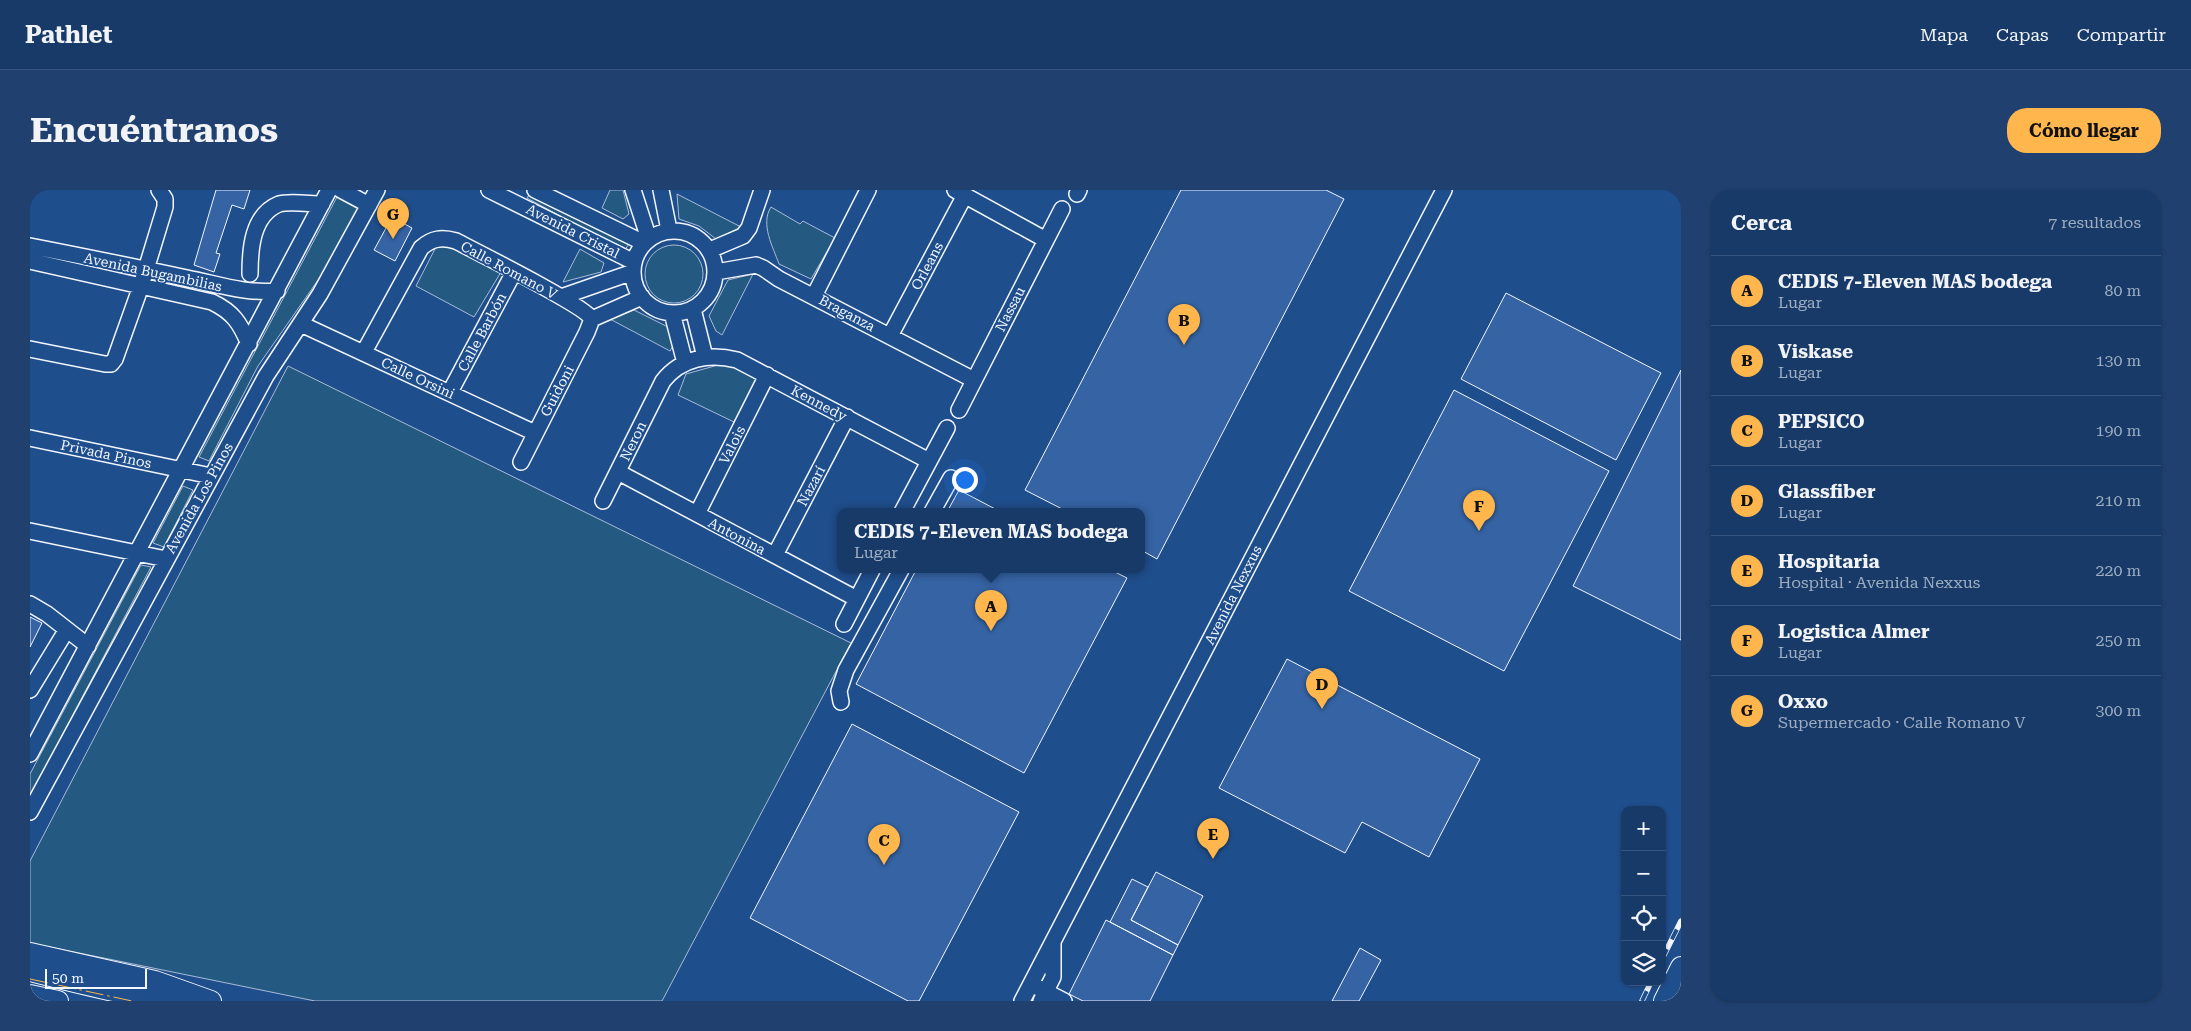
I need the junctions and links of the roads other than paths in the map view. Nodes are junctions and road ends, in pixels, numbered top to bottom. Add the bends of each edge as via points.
1 (330, 190) edge
2 (341, 190) edge
3 (377, 190) edge
4 (490, 190) edge
5 (535, 190) edge
6 (633, 190) edge
7 (661, 190) edge
8 (762, 190) edge
9 (868, 190) edge
10 (1444, 190) edge
11 (161, 193) edge
12 (960, 193) edge
13 (514, 195) edge
14 (322, 204) junction
15 (369, 205) junction
16 (1062, 209) dead end
17 (669, 230) junction
18 (1046, 240) junction
19 (647, 241) junction
20 (30, 246) edge
21 (710, 250) junction
22 (30, 262) edge
23 (633, 267) junction
24 (145, 269) junction
25 (514, 272) junction
26 (716, 272) junction
27 (250, 274) dead end
28 (141, 286) junction
29 (277, 290) junction
30 (814, 296) junction
31 (642, 297) junction
32 (561, 298) junction
33 (693, 309) junction
34 (672, 313) junction
35 (592, 319) junction
36 (301, 324) junction
37 (890, 336) junction
38 (249, 344) junction
39 (30, 349) edge
40 (364, 352) junction
41 (705, 357) junction
42 (685, 363) junction
43 (767, 375) junction
44 (974, 380) junction
45 (663, 381) joint
46 (450, 392) junction
47 (959, 410) dead end
48 (847, 417) junction
49 (947, 428) dead end
50 (535, 432) junction
51 (30, 438) edge
52 (929, 461) junction
53 (521, 462) dead end
54 (182, 470) junction
55 (618, 472) junction
56 (211, 476) junction
57 (951, 478) dead end
58 (603, 501) dead end
59 (904, 508) edge
60 (934, 508) edge
61 (697, 514) junction
62 (30, 531) edge
63 (138, 552) junction
64 (775, 555) junction
65 (166, 558) junction
66 (870, 573) edge
67 (899, 573) edge
68 (857, 599) junction
69 (30, 604) edge
70 (844, 624) dead end
71 (66, 631) junction
72 (88, 646) junction
73 (30, 690) edge
74 (841, 702) dead end
75 (30, 754) edge
76 (30, 812) edge
77 (1054, 941) junction
78 (30, 953) edge
79 (1681, 967) edge
80 (35, 973) edge
81 (1031, 984) junction
82 (30, 995) edge
83 (1043, 996) edge
84 (206, 1000) edge
85 (58, 1001) edge
86 (1022, 1001) edge
87 (1064, 1001) edge
88 (1664, 1001) edge

1 - 14 street, Avenida Los Pinos
2 - 15 street
3 - 15 street, Avenida Los Pinos
4 - 13 street, Avenida Cristal
5 - 19 street, Avenida Cristal
6 - 19 street
7 - 17 street
8 - 21 street via 743,236
9 - 30 street
10 - 77 street, Avenida Nexxus
11 - 24 street via 164,207
12 - 18 street
12 - 37 street, Orleans
13 - 23 street, Avenida Cristal
14 - 27 street via 281,203 264,213 250,245
14 - 29 street, Avenida Los Pinos
15 - 36 street, Avenida Los Pinos
16 - 18 street, Nassau
17 - 19 street
17 - 21 street via 692,234
18 - 44 street, Nassau
19 - 23 street via 638,252
20 - 24 street, Avenida Bugambilias
21 - 26 street
22 - 28 street, Avenida Bugambilias
23 - 31 street via 635,285
23 - 32 street
24 - 28 street
24 - 29 street, Avenida Bugambilias via 239,291 259,293
25 - 32 street, Calle Romano V
25 - 40 street, Calle Romano V via 456,241 447,238 428,241 420,248
25 - 46 street, Calle Barbón
26 - 30 street, Braganza via 756,266
26 - 33 street via 713,287 705,300
28 - 38 street, Avenida Bugambilias via 222,307 238,321
28 - 39 street via 116,359 111,364
29 - 38 street, Avenida Los Pinos
30 - 37 street, Braganza
31 - 34 street via 650,305
31 - 35 street
32 - 35 street, Calle Romano V
33 - 34 street
33 - 41 street
34 - 42 street
35 - 50 street, Guidoni
36 - 40 street, Calle Orsini
36 - 56 street, Avenida Los Pinos via 266,376
37 - 44 street, Braganza
38 - 54 street, Avenida Los Pinos
40 - 46 street, Calle Orsini
41 - 42 street, Kennedy
41 - 43 street, Kennedy via 737,360
42 - 45 street, Kennedy
43 - 48 street, Kennedy
43 - 61 street, Valois
44 - 47 street, Nassau
45 - 55 street, Neron
46 - 50 street, Calle Orsini
48 - 52 street, Kennedy
48 - 64 street, Nazarí
49 - 52 street
50 - 53 street, Guidoni
51 - 54 street, Privada Pinos
52 - 59 street
54 - 56 street, Privada Pinos
54 - 63 street, Avenida Los Pinos
55 - 58 street, Neron
55 - 61 street, Antonina
56 - 65 street, Avenida Los Pinos
57 - 60 street
61 - 64 street, Antonina
62 - 63 street
63 - 65 street
63 - 72 street, Avenida Los Pinos
64 - 68 street, Antonina
65 - 76 street, Avenida Los Pinos
66 - 68 street
67 - 74 street via 846,670 839,691
68 - 70 street
69 - 71 street
71 - 72 street
71 - 73 street
72 - 75 street, Avenida Los Pinos
77 - 81 street, Avenida Nexxus
77 - 83 street via 1053,977
78 - 84 main road via 155,981
79 - 88 main road
80 - 84 main road via 156,998
81 - 83 street
81 - 86 street, Avenida Nexxus
82 - 85 main road
83 - 87 street

